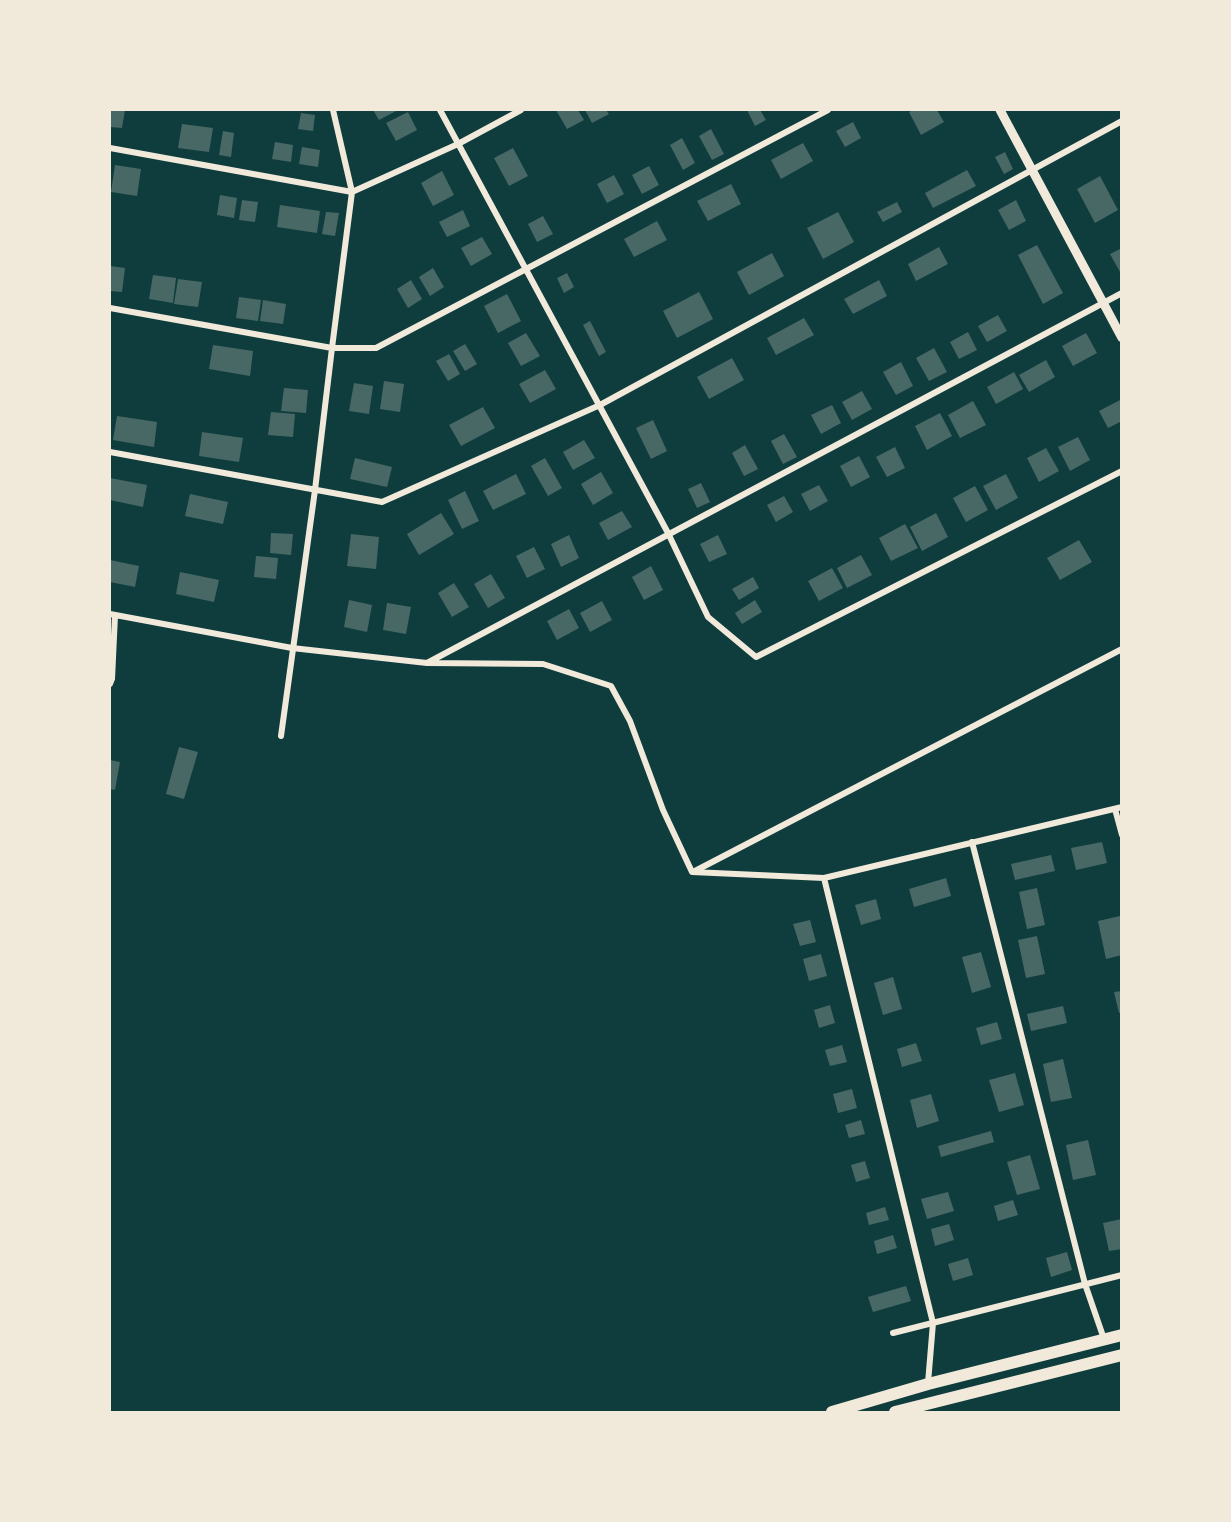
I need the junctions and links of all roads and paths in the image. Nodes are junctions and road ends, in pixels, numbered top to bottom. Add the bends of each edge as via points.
1 (333, 110) edge
2 (440, 110) edge
3 (521, 110) edge
4 (828, 110) edge
5 (1000, 110) edge
6 (1122, 121) edge
7 (458, 144) junction
8 (110, 148) edge
9 (1032, 170) junction
10 (352, 192) junction
11 (526, 270) junction
12 (1122, 293) edge
13 (1103, 303) junction
14 (110, 308) edge
15 (1122, 338) edge
16 (332, 348) junction
17 (600, 405) junction
18 (110, 452) edge
19 (1122, 471) edge
20 (315, 490) junction
21 (668, 534) junction
22 (112, 614) edge
23 (292, 648) junction
24 (1122, 649) edge
25 (427, 663) junction
26 (110, 684) edge
27 (281, 736) dead end
28 (1118, 808) edge
29 (1122, 835) edge
30 (972, 842) junction
31 (693, 872) junction
32 (824, 878) junction
33 (1122, 1275) edge
34 (1085, 1284) junction
35 (933, 1323) junction
36 (893, 1333) dead end
37 (1122, 1335) edge
38 (1104, 1339) junction
39 (1122, 1355) edge
40 (928, 1384) junction
41 (832, 1413) edge
42 (895, 1413) edge

1 - 10 street
2 - 7 street
3 - 7 street
4 - 11 street
5 - 9 street
6 - 9 street
7 - 10 street
7 - 11 street
8 - 10 street
9 - 13 street
9 - 17 street
10 - 16 street
11 - 16 street via 376,348
11 - 17 street
12 - 13 street
13 - 15 street
13 - 21 street
14 - 16 street
16 - 20 street
17 - 20 street via 382,502
17 - 21 street
18 - 20 street
19 - 21 street via 756,657 708,617
20 - 23 street
21 - 25 street
22 - 23 street
22 - 26 street
23 - 25 street
23 - 27 street
24 - 31 street
25 - 31 street via 543,664 611,686 630,721 663,810
28 - 29 street
28 - 30 street
30 - 32 street
30 - 34 street
31 - 32 street
32 - 35 street
33 - 34 street
34 - 35 street
34 - 38 street
35 - 36 street
35 - 40 street
37 - 38 main road
38 - 40 main road
39 - 42 main road
40 - 41 main road

